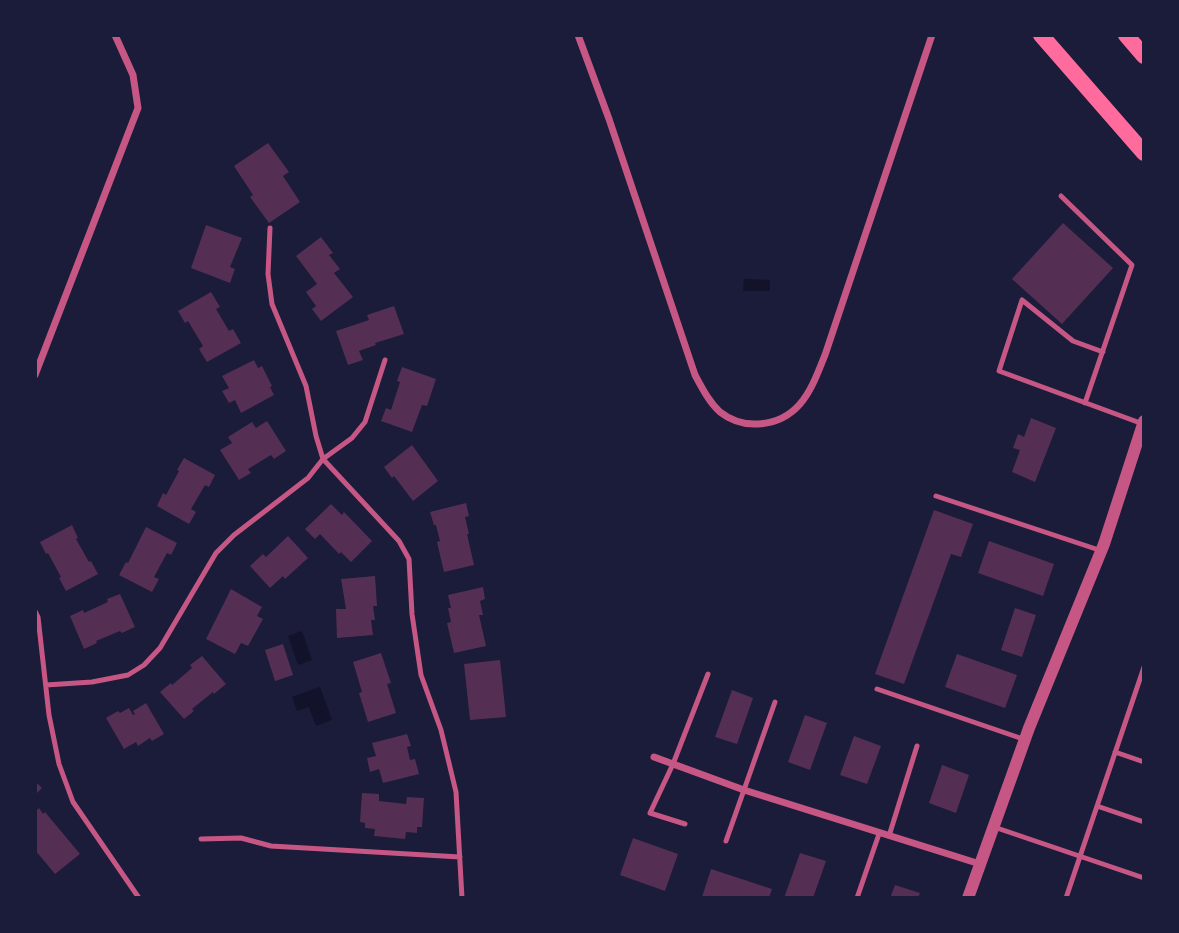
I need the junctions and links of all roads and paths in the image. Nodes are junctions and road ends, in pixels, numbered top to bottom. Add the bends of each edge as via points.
1 (115, 35) edge
2 (578, 35) edge
3 (932, 35) edge
4 (1041, 35) edge
5 (1126, 35) edge
6 (1144, 56) edge
7 (1144, 153) edge
8 (1061, 196) dead end
9 (270, 228) dead end
10 (1103, 352) junction
11 (384, 360) dead end
12 (35, 375) edge
13 (1085, 403) junction
14 (1143, 423) edge
15 (323, 459) junction
16 (936, 496) dead end
17 (1101, 551) junction
18 (35, 611) edge
19 (1144, 667) edge
20 (708, 674) dead end
21 (46, 685) junction
22 (877, 690) dead end
23 (775, 702) dead end
24 (1025, 740) junction
25 (917, 746) dead end
26 (1115, 752) junction
27 (654, 757) dead end
28 (1144, 762) edge
29 (673, 764) junction
30 (744, 790) junction
31 (1097, 806) junction
32 (1144, 822) edge
33 (685, 824) dead end
34 (993, 827) junction
35 (879, 834) junction
36 (888, 836) junction
37 (201, 839) dead end
38 (726, 841) dead end
39 (1080, 856) junction
40 (460, 857) junction
41 (980, 864) junction
42 (1144, 878) edge
43 (139, 898) edge
44 (461, 898) edge
45 (857, 898) edge
46 (968, 898) edge
47 (1066, 898) edge

1 - 12 street via 134,75 138,108
2 - 3 street via 695,375 720,411 753,425 787,416 814,383
4 - 7 main road
5 - 6 main road
8 - 10 lane via 1132,265
9 - 15 lane via 272,304 306,386
10 - 13 lane
10 - 13 lane via 1073,341 1022,300 999,371
11 - 15 lane via 365,422
13 - 14 lane
14 - 17 street
15 - 21 lane via 308,478 216,553 160,648 144,665 128,675
15 - 40 lane via 399,541 409,559 415,642 456,792
16 - 17 lane
17 - 24 street
18 - 21 lane
19 - 26 lane
20 - 29 lane
21 - 43 lane via 59,764 73,802
22 - 24 lane
23 - 30 lane
24 - 34 street
25 - 36 lane
26 - 28 lane
26 - 31 lane
27 - 29 street
29 - 30 street
29 - 33 lane via 650,813
30 - 35 street
30 - 38 lane
31 - 32 lane
31 - 39 lane
34 - 39 lane
34 - 41 street
35 - 36 street
35 - 45 lane
36 - 41 street
37 - 40 lane via 241,838 271,846
39 - 42 lane
39 - 47 lane
40 - 44 lane
41 - 46 street

